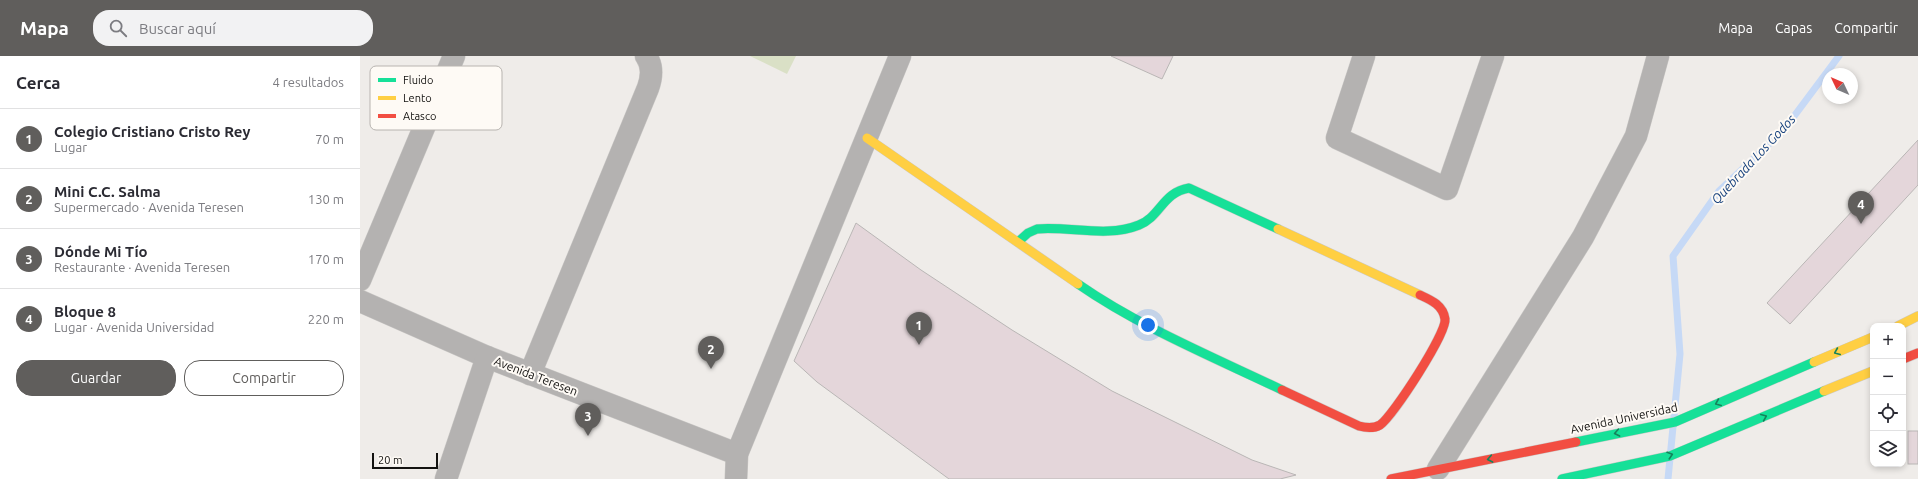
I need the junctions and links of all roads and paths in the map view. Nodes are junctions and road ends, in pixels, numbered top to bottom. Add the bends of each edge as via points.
1 (454, 56) edge
2 (646, 56) edge
3 (900, 56) edge
4 (1364, 56) edge
5 (1494, 56) edge
6 (1658, 56) edge
7 (450, 66) edge
8 (423, 130) edge
9 (867, 138) junction
10 (1018, 242) junction
11 (360, 280) edge
12 (360, 301) edge
13 (1918, 316) edge
14 (1904, 323) edge
15 (1870, 338) edge
16 (1918, 353) edge
17 (487, 357) junction
18 (1906, 358) edge
19 (1870, 373) edge
20 (530, 374) junction
21 (737, 454) junction
22 (1438, 469) junction
23 (446, 479) edge
24 (736, 479) edge
25 (1390, 479) edge
26 (1562, 479) edge

1 - 7 street
2 - 20 street via 652,73 648,88
3 - 9 street
4 - 5 street via 1337,138 1448,189
6 - 22 street via 1636,136 1583,237
8 - 11 street
9 - 10 street
9 - 21 street
10 - 10 street via 1096,296 1166,335 1365,428 1377,427 1386,420 1423,366 1445,324 1442,311 1435,302 1189,188 1174,191 1153,216 1132,228 1036,230 1026,234
12 - 17 street, Avenida Teresen
13 - 14 street
15 -> 22 street, Avenida Universidad via 1675,422
16 - 18 street
17 - 20 street, Avenida Teresen
17 - 23 street
26 -> 19 street via 1670,456
20 - 21 street, Avenida Teresen
21 - 24 street
22 - 25 street, Avenida Universidad

